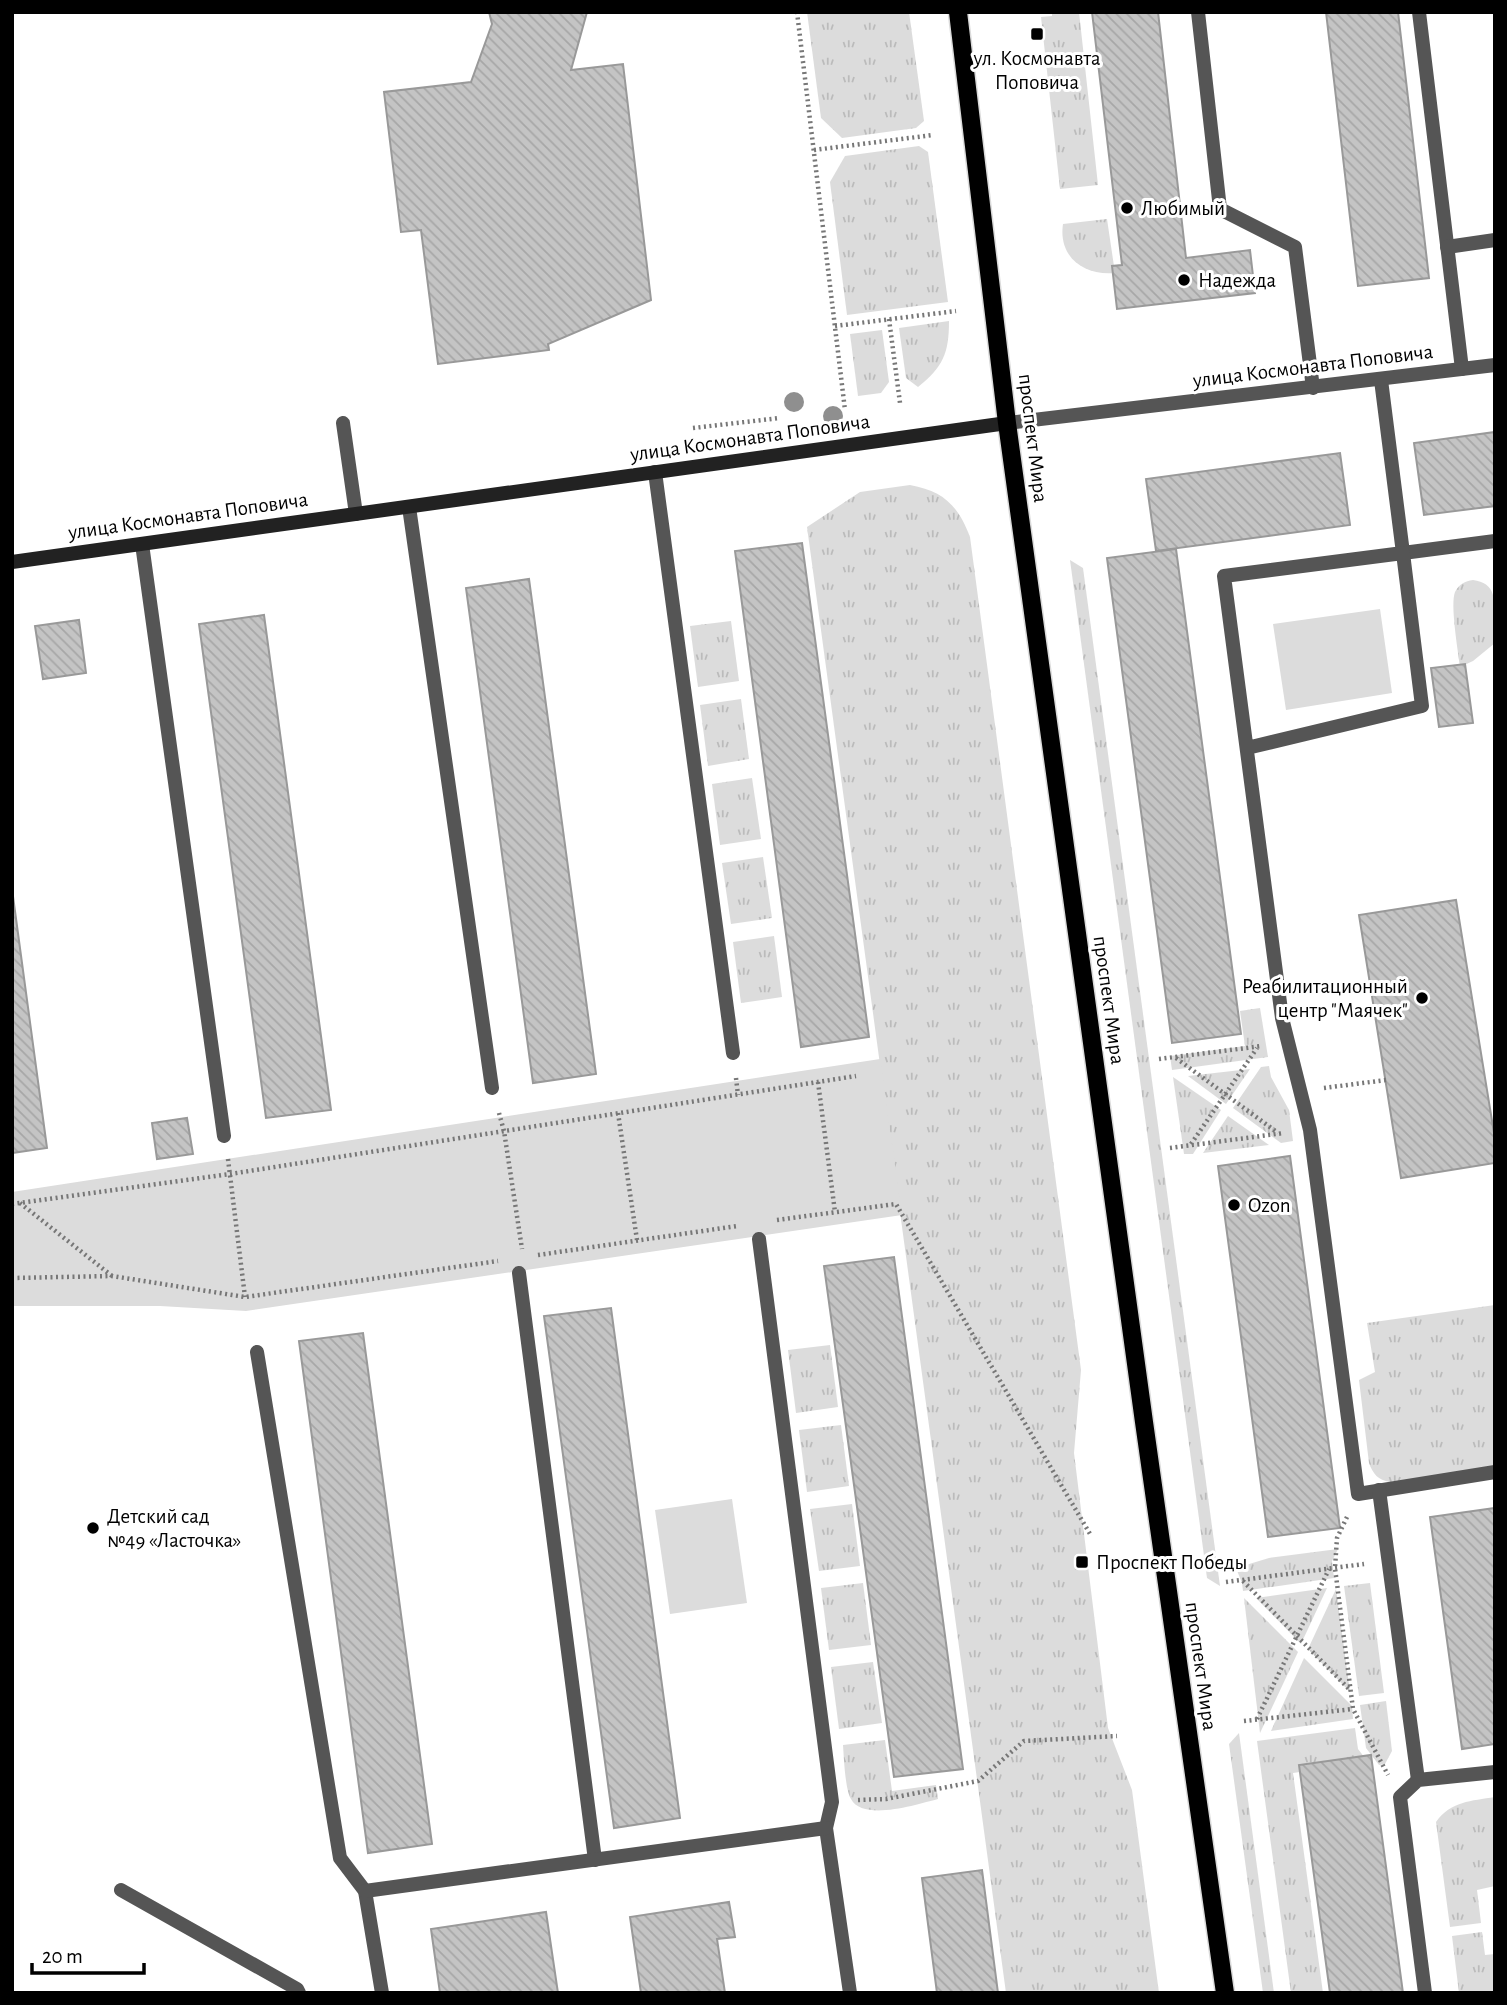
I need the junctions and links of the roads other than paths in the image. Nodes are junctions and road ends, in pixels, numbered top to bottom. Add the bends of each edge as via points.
1 (958, 12) edge
2 (1198, 12) edge
3 (1419, 12) edge
4 (1495, 240) edge
5 (1447, 247) junction
6 (1495, 365) edge
7 (1462, 369) junction
8 (1381, 380) junction
9 (1313, 388) junction
10 (343, 423) dead end
11 (1007, 423) junction
12 (655, 472) junction
13 (410, 507) junction
14 (356, 514) junction
15 (142, 544) junction
16 (1494, 544) edge
17 (1403, 553) junction
18 (13, 558) edge
19 (1247, 748) junction
20 (733, 1053) dead end
21 (492, 1088) road end
22 (224, 1136) road end
23 (759, 1239) dead end
24 (519, 1273) road end
25 (257, 1352) dead end
26 (1495, 1472) edge
27 (1379, 1490) junction
28 (1495, 1772) edge
29 (1419, 1780) junction
30 (826, 1828) junction
31 (595, 1860) junction
32 (121, 1890) dead end
33 (365, 1891) junction
34 (299, 1993) edge
35 (382, 1993) edge
36 (850, 1993) edge
37 (1225, 1993) edge
38 (1425, 1993) edge

1 - 11 main road, проспект Мира
2 - 9 street via 1220,209 1295,247
3 - 5 street
4 - 5 street
5 - 7 street
6 - 7 street, улица Космонавта Поповича
7 - 8 street, улица Космонавта Поповича
8 - 9 street, улица Космонавта Поповича
8 - 17 street
9 - 11 street, улица Космонавта Поповича
10 - 14 street
11 - 12 street, улица Космонавта Поповича
11 - 37 main road, проспект Мира
12 - 13 street, улица Космонавта Поповича
12 - 20 street
13 - 14 street, улица Космонавта Поповича
13 - 21 street
14 - 15 street, улица Космонавта Поповича
15 - 18 street, улица Космонавта Поповича
15 - 22 street
16 - 17 street
17 - 19 street via 1422,706
17 - 19 street via 1224,576
19 - 27 street via 1282,1018 1310,1130 1358,1494
23 - 30 street via 832,1802
24 - 31 street
25 - 33 street via 340,1858
26 - 27 street
27 - 29 street
28 - 29 street
29 - 38 street via 1400,1797
30 - 31 street
30 - 36 street
31 - 33 street
32 - 34 street
33 - 35 street

